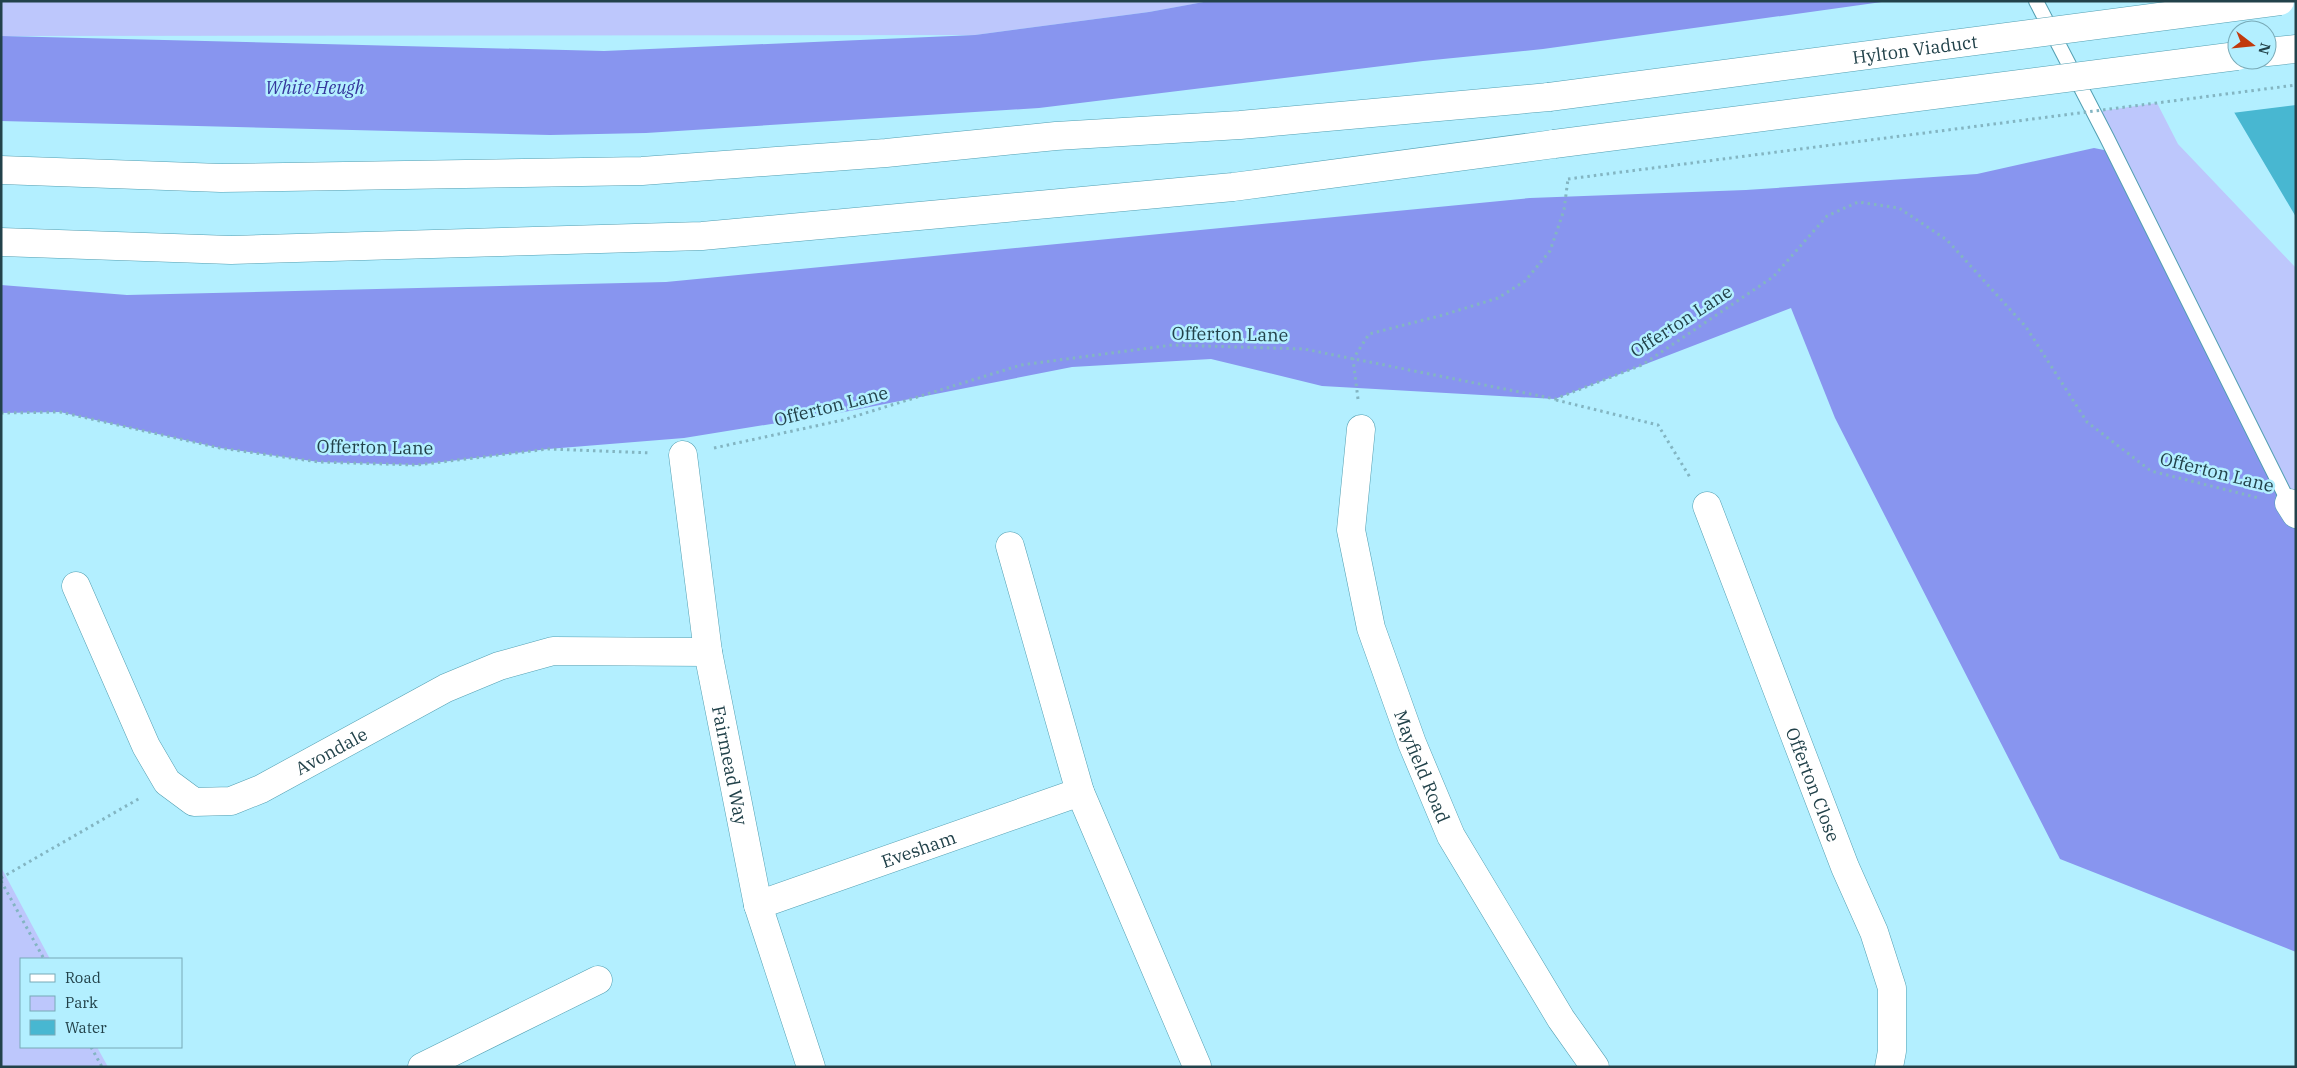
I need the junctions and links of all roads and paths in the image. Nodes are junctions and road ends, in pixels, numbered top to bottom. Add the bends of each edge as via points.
1 (2036, 1) edge
2 (2280, 1) edge
3 (2296, 49) edge
4 (2277, 51) edge
5 (2227, 57) edge
6 (2296, 85) edge
7 (1, 170) edge
8 (1, 242) edge
9 (1353, 359) junction
10 (1555, 399) junction
11 (1, 414) edge
12 (1361, 429) joint
13 (683, 455) junction
14 (1707, 506) joint
15 (2293, 508) edge
16 (1010, 546) dead end
17 (76, 586) dead end
18 (708, 652) junction
19 (166, 782) junction
20 (1080, 792) junction
21 (1, 880) edge
22 (758, 905) junction
23 (43, 958) edge
24 (598, 980) dead end
25 (92, 1048) edge
26 (1197, 1066) edge
27 (102, 1067) edge
28 (422, 1067) edge
29 (811, 1067) edge
30 (1595, 1067) edge
31 (1889, 1067) edge

1 - 15 lane
2 - 7 main road, Hylton Viaduct, bridge via 1548,97 1240,125 1056,136 886,153 642,171 221,178
3 - 4 main road
5 - 8 main road, bridge via 1233,188 702,236 230,250
6 - 9 path, bridge via 1568,179 1564,210 1550,251 1525,281 1498,298 1369,334
9 - 10 path, Offerton Lane
9 - 12 path
9 - 13 path, Offerton Lane via 1304,349 1172,345 1021,365 843,420
10 - 14 path via 1658,424
10 - 15 path, Offerton Lane via 1642,365 1773,277 1827,216 1858,202 1899,208 1947,240 2026,327 2087,422 2151,471
11 - 13 path, Offerton Lane via 60,412 220,448 319,462 417,465 548,448
12 - 30 main road, Mayfield Road via 1351,530 1371,628 1412,743 1452,836 1561,1019
13 - 18 main road, Fairmead Way
14 - 31 main road, Offerton Close via 1845,867 1874,932 1892,988
16 - 20 main road
17 - 19 main road, Avondale via 146,746
18 - 19 main road, Avondale via 553,651 499,666 446,688 261,789 231,801 194,802
18 - 22 main road, Fairmead Way
19 - 21 path
20 - 22 main road, Evesham
20 - 26 main road
21 - 23 path
22 - 29 main road, Fairmead Way
24 - 28 main road
25 - 27 path

